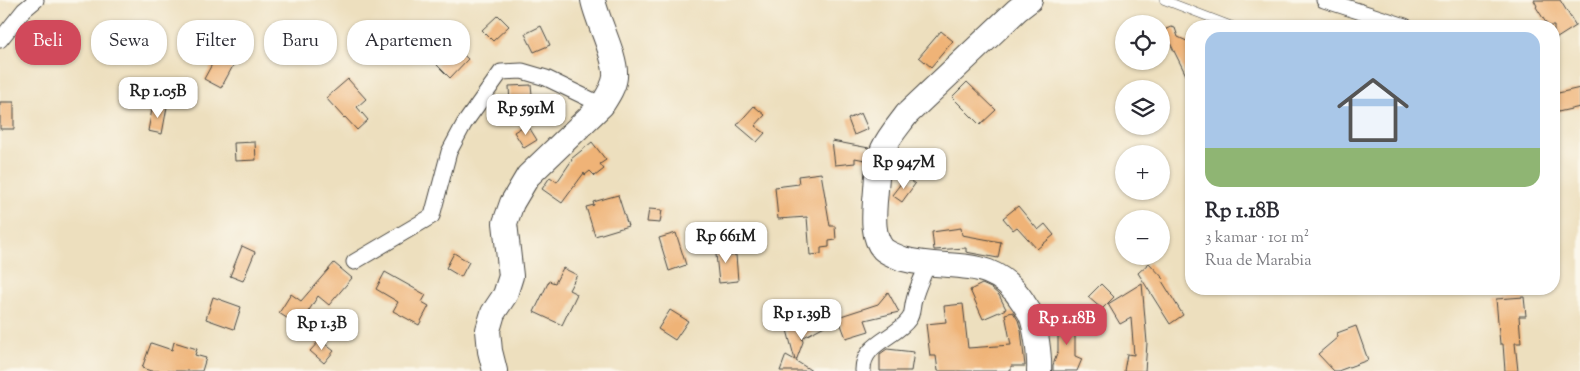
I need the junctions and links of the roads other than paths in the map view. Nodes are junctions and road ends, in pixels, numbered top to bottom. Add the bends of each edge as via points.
1 (36, 0) edge
2 (592, 0) edge
3 (1030, 0) edge
4 (1164, 0) edge
5 (1324, 0) edge
6 (1216, 20) edge
7 (1386, 20) edge
8 (0, 40) edge
9 (602, 106) junction
10 (354, 262) dead end
11 (928, 264) junction
12 (495, 371) edge
13 (862, 371) edge
14 (1039, 371) edge

1 - 8 street
2 - 9 main road via 614,66 615,78
3 - 11 main road via 907,114 883,150 874,217 877,238 883,249 899,258
4 - 6 lane
5 - 7 street
9 - 10 street via 546,78 522,71 501,72 464,124 449,152 432,216
9 - 12 main road via 528,176 512,203 505,223 511,276 488,330
11 - 13 street via 918,286 910,318 875,345 866,356
11 - 14 main road via 978,267 994,273 1009,285 1031,316 1040,358

